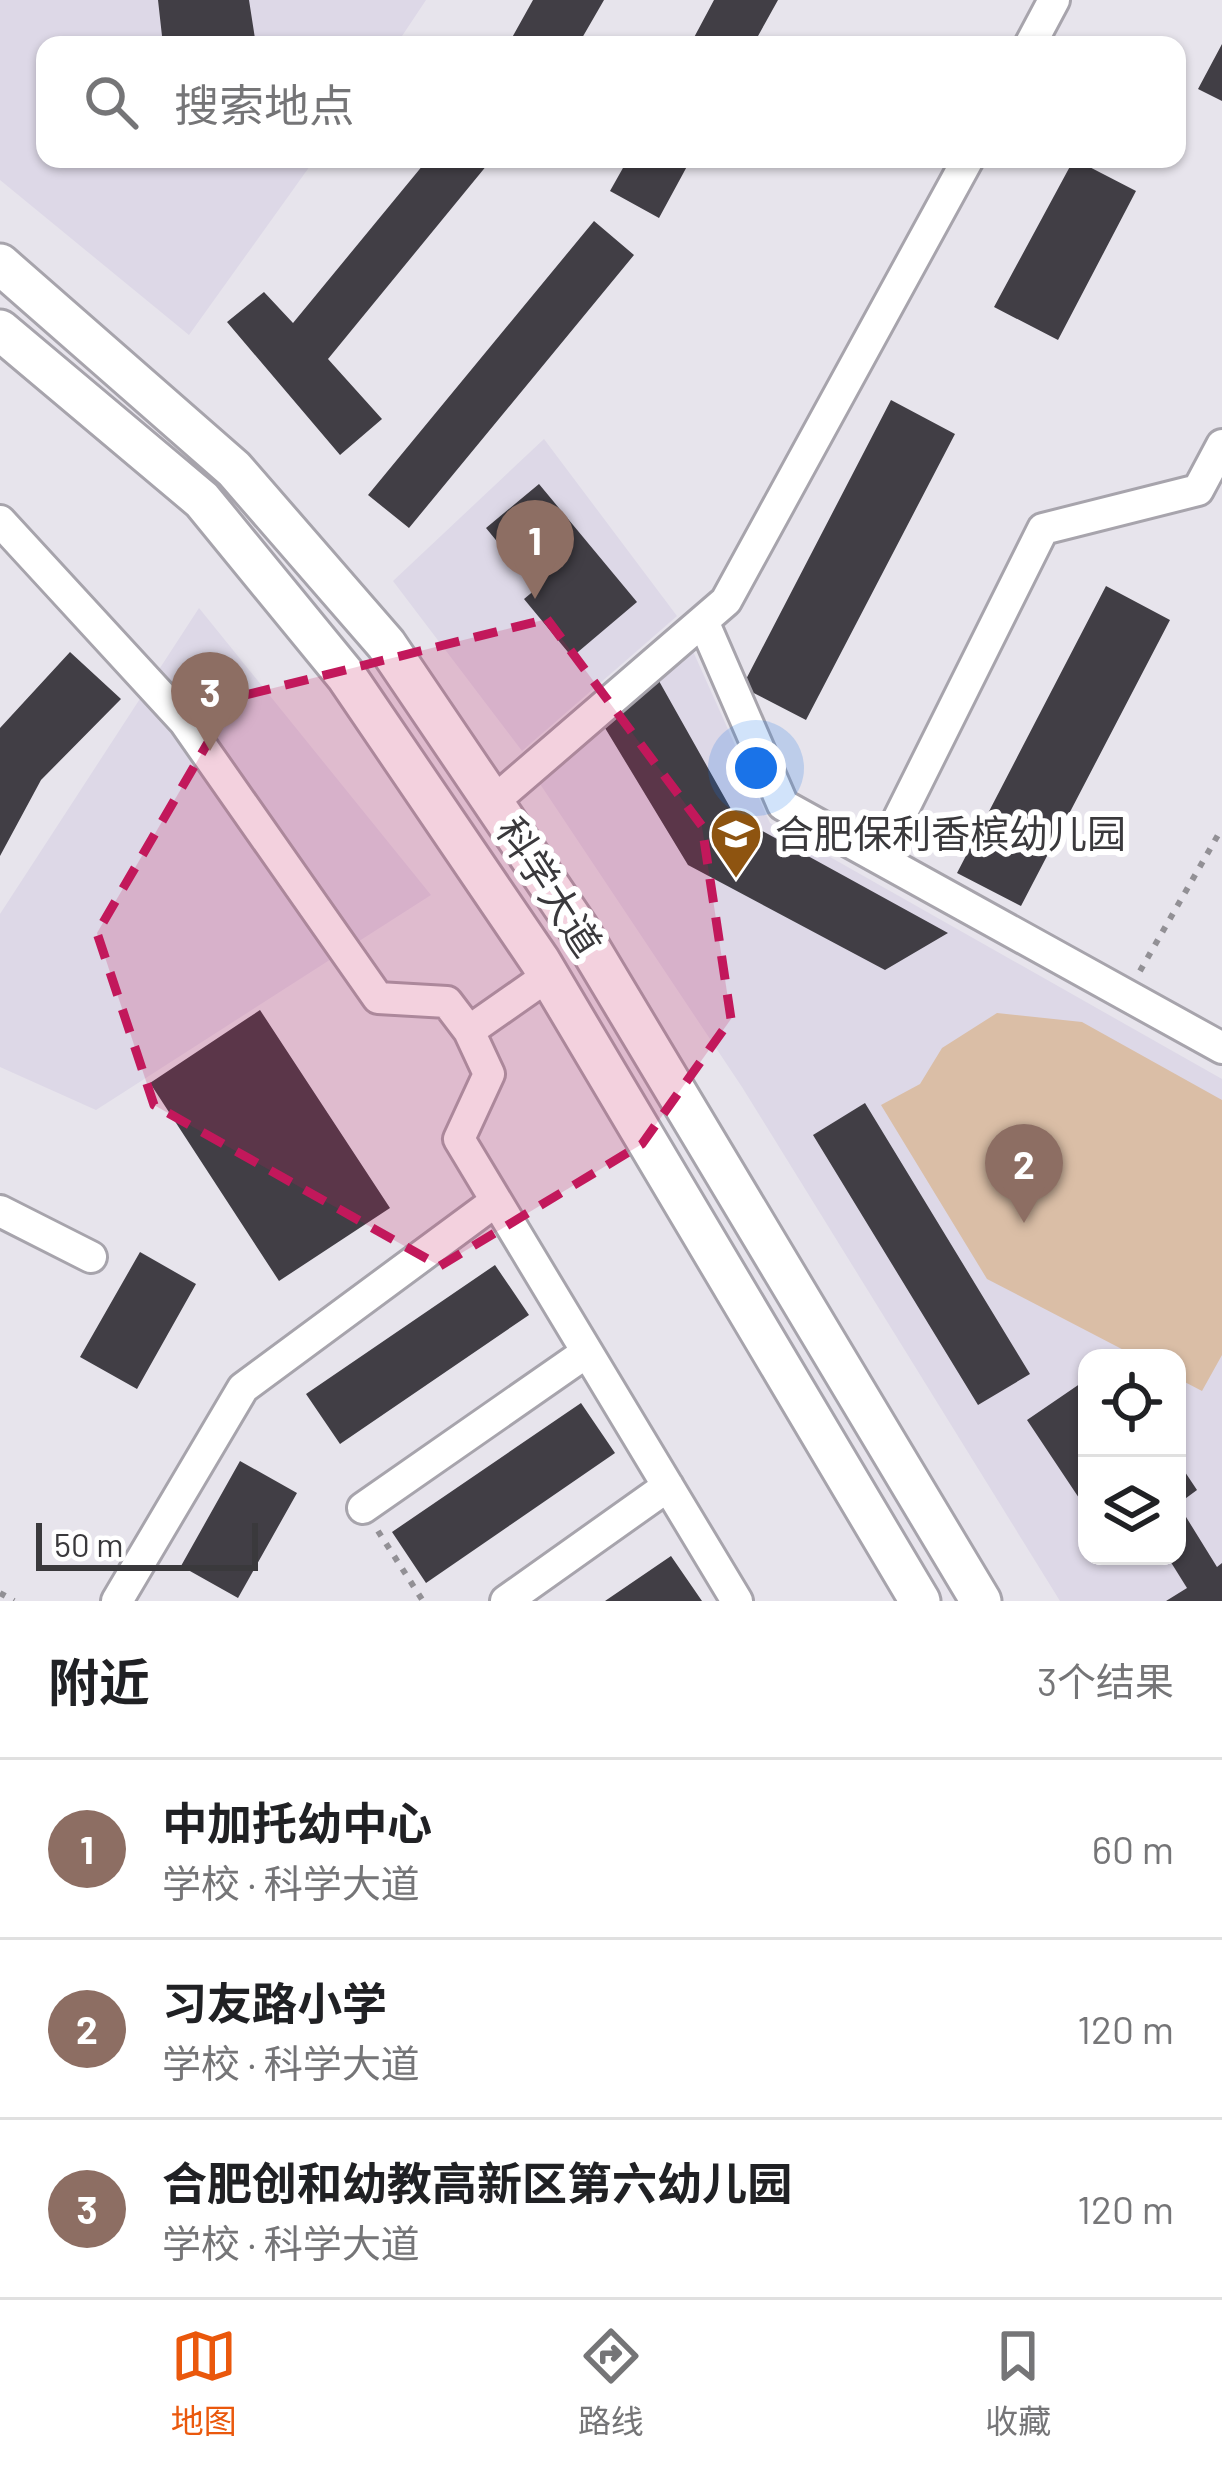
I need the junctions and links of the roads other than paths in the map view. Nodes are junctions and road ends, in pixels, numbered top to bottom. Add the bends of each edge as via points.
1 (1054, 0) edge
2 (1035, 36) edge
3 (963, 168) edge
4 (0, 264) edge
5 (0, 330) edge
6 (1222, 445) edge
7 (0, 521) edge
8 (703, 621) junction
9 (493, 802) junction
10 (879, 858) junction
11 (549, 975) junction
12 (469, 1031) junction
13 (1222, 1048) edge
14 (496, 1201) junction
15 (0, 1210) edge
16 (91, 1257) dead end
17 (587, 1352) junction
18 (668, 1486) junction
19 (363, 1508) road end
20 (117, 1601) edge
21 (506, 1601) edge
22 (737, 1601) edge
23 (920, 1601) edge
24 (981, 1601) edge

1 - 2 street
3 - 8 street via 726,602
4 - 9 main road, 科学大道 via 234,469 386,644
5 - 11 main road, 科学大道 via 202,500 347,677
6 - 10 street via 1198,490 1043,529
7 - 12 street via 184,722 378,998 447,1002
8 - 9 street
8 - 10 street via 783,805
9 - 24 main road, 科学大道 via 578,928
10 - 13 street
11 - 12 street
11 - 23 main road, 科学大道
12 - 14 street via 489,1074 459,1139
14 - 17 street
14 - 20 street via 243,1388
15 - 16 street
17 - 18 street
17 - 19 street
18 - 21 street
18 - 22 street

